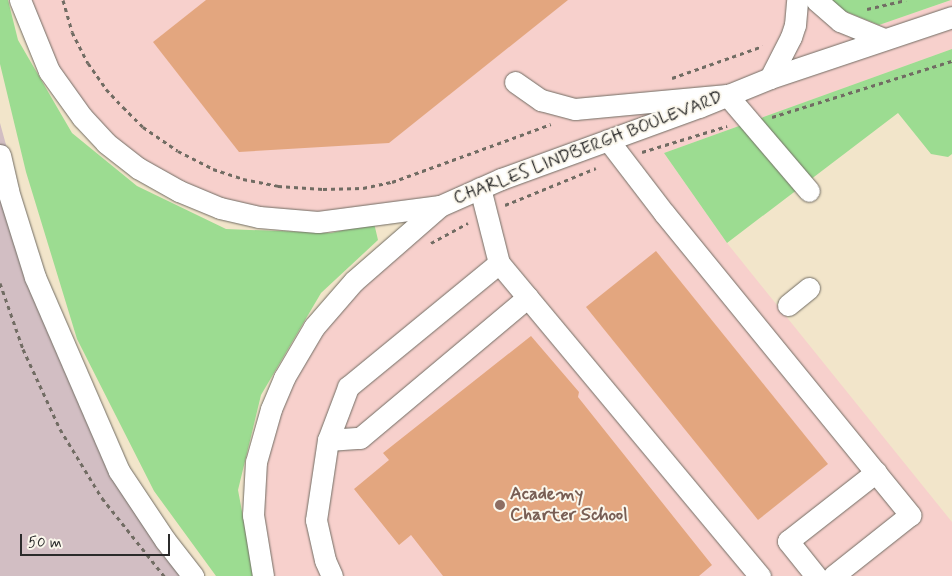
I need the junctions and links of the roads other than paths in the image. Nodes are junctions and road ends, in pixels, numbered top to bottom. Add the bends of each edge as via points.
1 (20, 0) edge
2 (797, 0) edge
3 (816, 0) edge
4 (952, 17) edge
5 (884, 39) junction
6 (770, 78) junction
7 (515, 82) dead end
8 (728, 95) junction
9 (608, 140) junction
10 (0, 155) edge
11 (480, 188) junction
12 (809, 191) dead end
13 (440, 206) junction
14 (500, 263) junction
15 (809, 288) dead end
16 (528, 297) junction
17 (788, 305) dead end
18 (328, 440) junction
19 (876, 472) junction
20 (194, 576) edge
21 (263, 576) edge
22 (332, 576) edge
23 (760, 576) edge
24 (816, 576) edge
25 (833, 576) edge

1 - 13 street via 49,71 82,118 106,143 138,168 179,191 220,208 259,218 318,222
2 - 6 street via 795,26
3 - 5 street via 840,21
4 - 5 street, CHARLES LINDBERGH BOULEVARD
5 - 6 street, CHARLES LINDBERGH BOULEVARD
6 - 8 street, CHARLES LINDBERGH BOULEVARD
7 - 8 street via 541,100 575,109
8 - 9 street, CHARLES LINDBERGH BOULEVARD
8 - 12 street
9 - 11 street, CHARLES LINDBERGH BOULEVARD
9 - 19 street
10 - 20 street via 35,278 119,471 165,540
11 - 13 street, CHARLES LINDBERGH BOULEVARD
11 - 14 street
13 - 21 street, CHARLES LINDBERGH BOULEVARD via 354,281 314,327 284,378 271,409 256,462 253,514
14 - 16 street
14 - 18 street via 348,387
15 - 17 street
16 - 18 street via 360,438
16 - 23 street
18 - 22 street via 316,520
19 - 24 street via 788,541
19 - 25 street via 910,515

